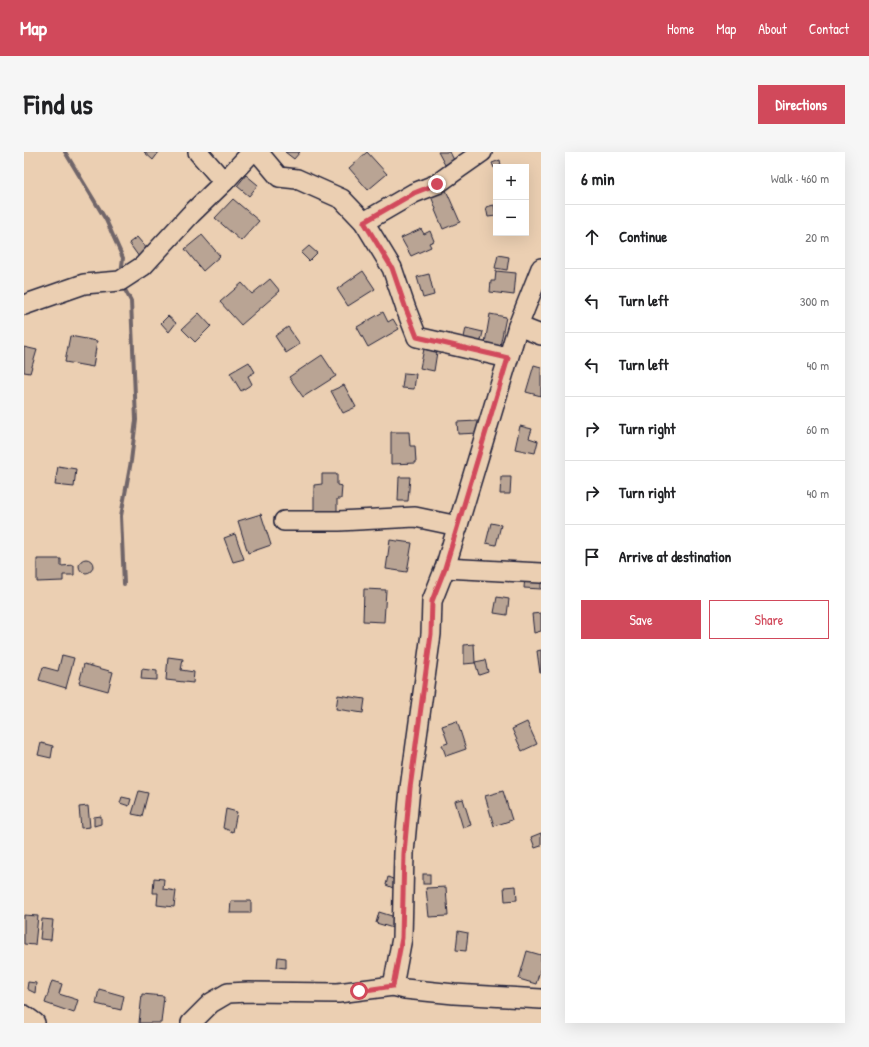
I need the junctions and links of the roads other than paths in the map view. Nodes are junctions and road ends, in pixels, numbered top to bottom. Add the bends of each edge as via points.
1 (198, 152) edge
2 (252, 152) edge
3 (258, 152) edge
4 (482, 152) edge
5 (224, 182) junction
6 (364, 222) junction
7 (541, 268) edge
8 (24, 305) edge
9 (518, 326) junction
10 (541, 335) edge
11 (508, 358) junction
12 (284, 521) dead end
13 (458, 526) junction
14 (445, 568) junction
15 (541, 574) edge
16 (393, 986) junction
17 (541, 999) edge
18 (24, 1015) edge
19 (35, 1023) edge
20 (191, 1023) edge

1 - 5 street
2 - 5 street
3 - 6 street via 279,177 297,179 342,199
4 - 6 street via 437,184 414,193
5 - 8 street via 143,266 120,281 84,284
6 - 11 street via 392,268 417,337
7 - 9 street
9 - 10 street
9 - 11 street
11 - 13 street
12 - 13 street via 339,521 415,516
13 - 14 street
14 - 15 street
14 - 16 street via 432,601 431,634 404,853 402,938
16 - 17 street via 454,994
16 - 20 street via 338,993 228,993 211,1003
18 - 19 street

